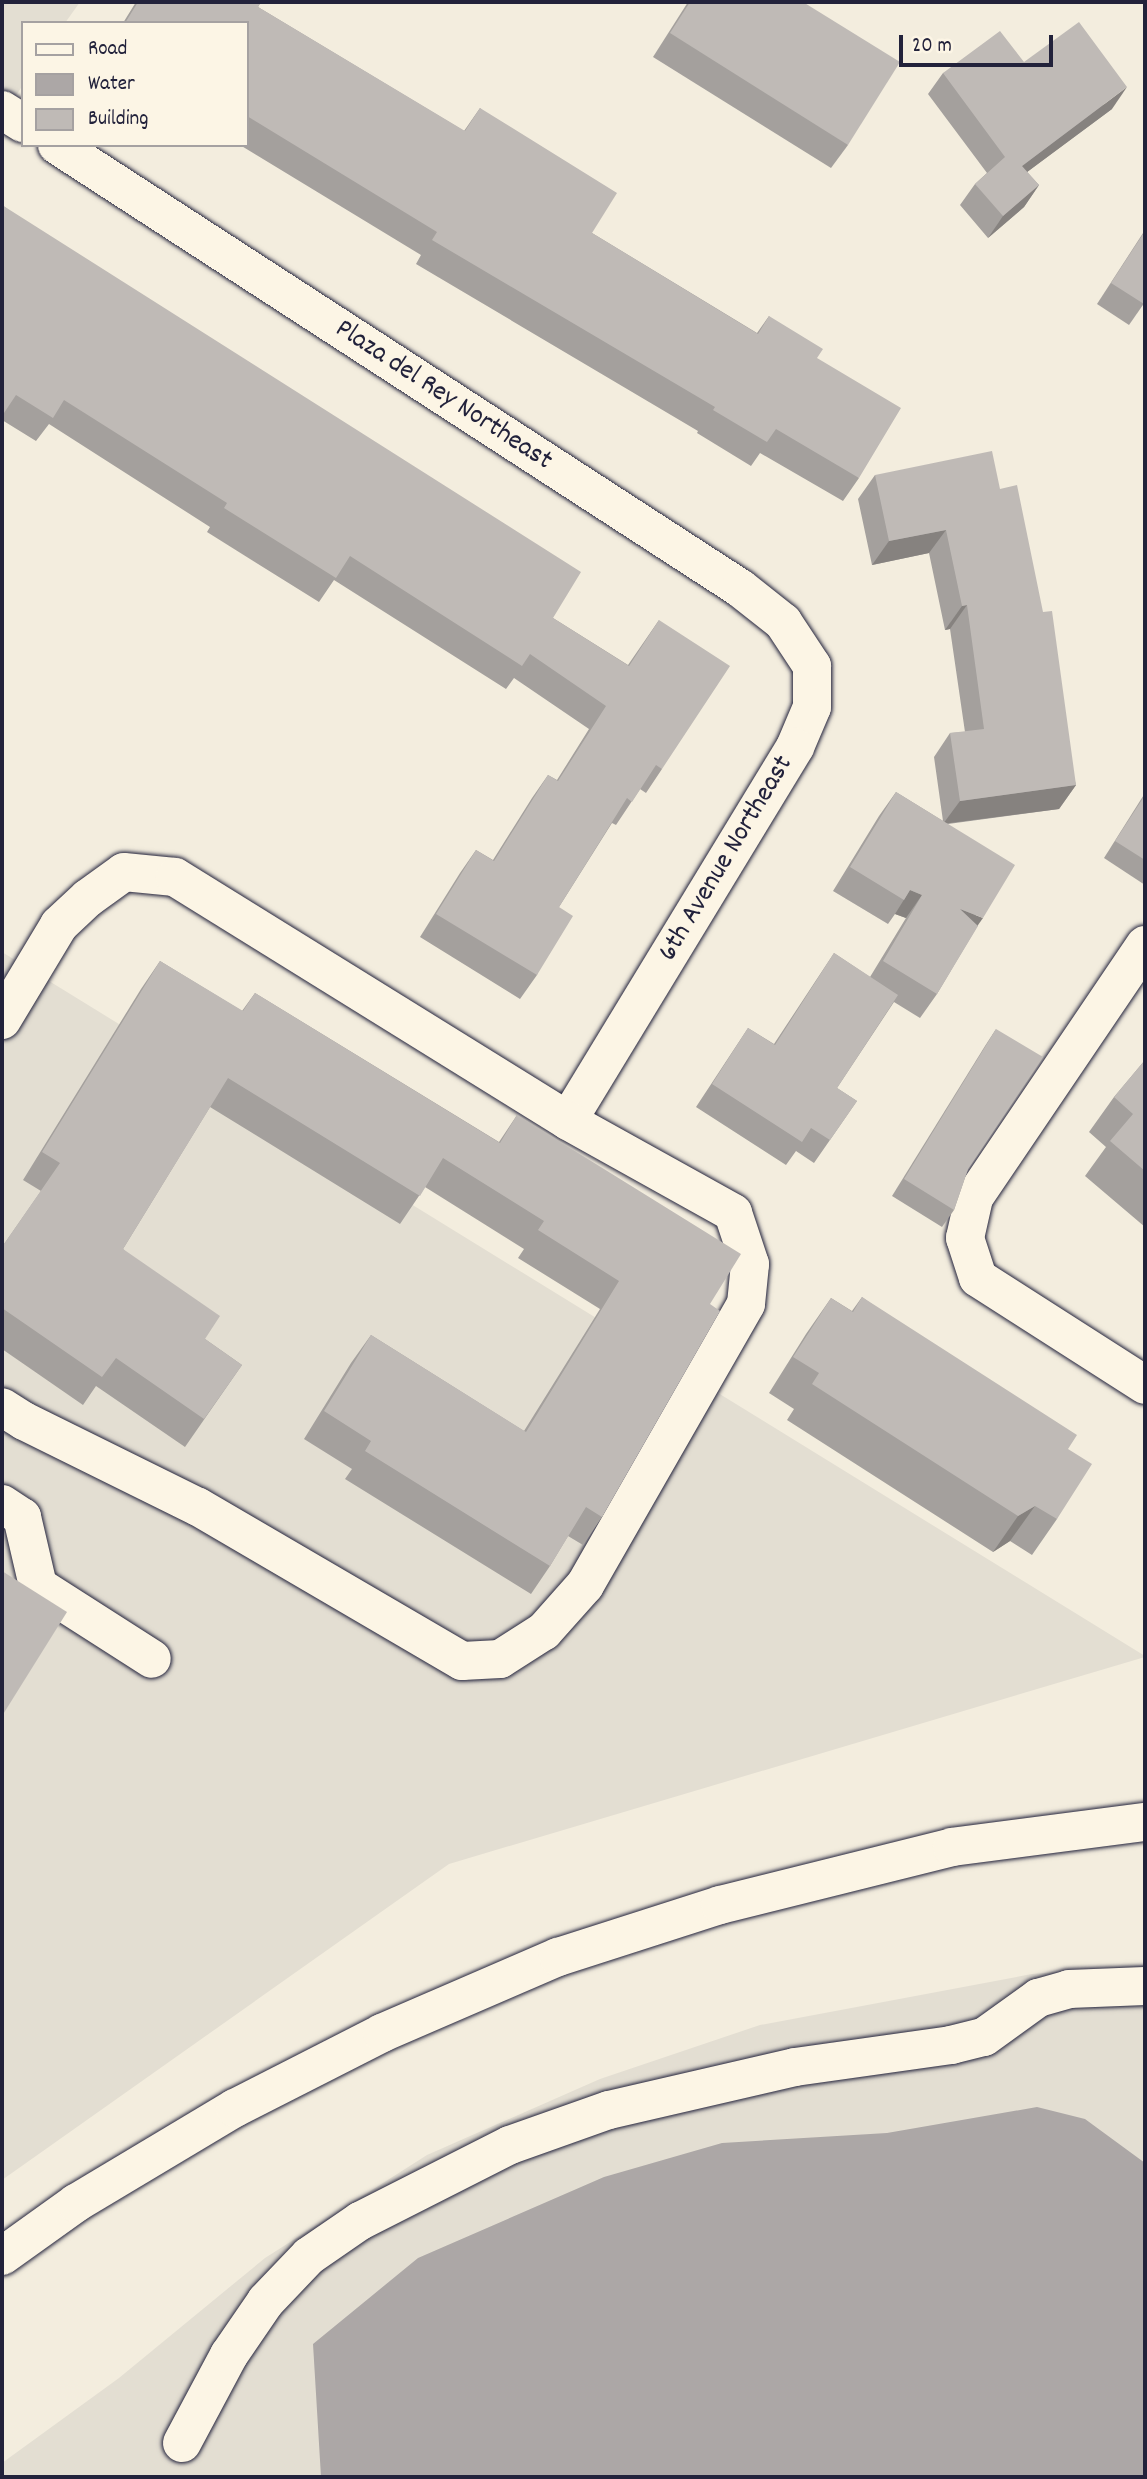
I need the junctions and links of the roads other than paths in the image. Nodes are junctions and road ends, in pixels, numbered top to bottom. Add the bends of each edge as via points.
1 (2, 110) edge
2 (21, 122) edge
3 (60, 147) edge
4 (812, 666) joint
5 (1145, 945) edge
6 (2, 1020) edge
7 (568, 1121) junction
8 (1145, 1385) edge
9 (2, 1407) edge
10 (2, 1504) edge
11 (152, 1659) dead end
12 (1145, 1822) edge
13 (1145, 1986) edge
14 (2, 2256) edge
15 (182, 2443) dead end

1 - 2 main road
3 - 4 main road, Plaza del Rey Northeast via 740,588 783,622
4 - 7 main road, 6th Avenue Northeast via 812,707 796,747
5 - 8 main road via 974,1198 965,1238 978,1278
6 - 7 main road via 59,925 88,898 124,872 175,877
7 - 9 main road via 733,1213 751,1264 746,1304 585,1585 544,1631 500,1659 462,1661 198,1507
10 - 11 main road via 22,1517 38,1586
12 - 14 main road via 951,1847 720,1905 558,1957 382,2033 235,2108 76,2203
13 - 15 main road via 1069,1989 1038,1998 984,2037 782,2070 609,2110 510,2145 360,2221 309,2256 266,2301 229,2355

